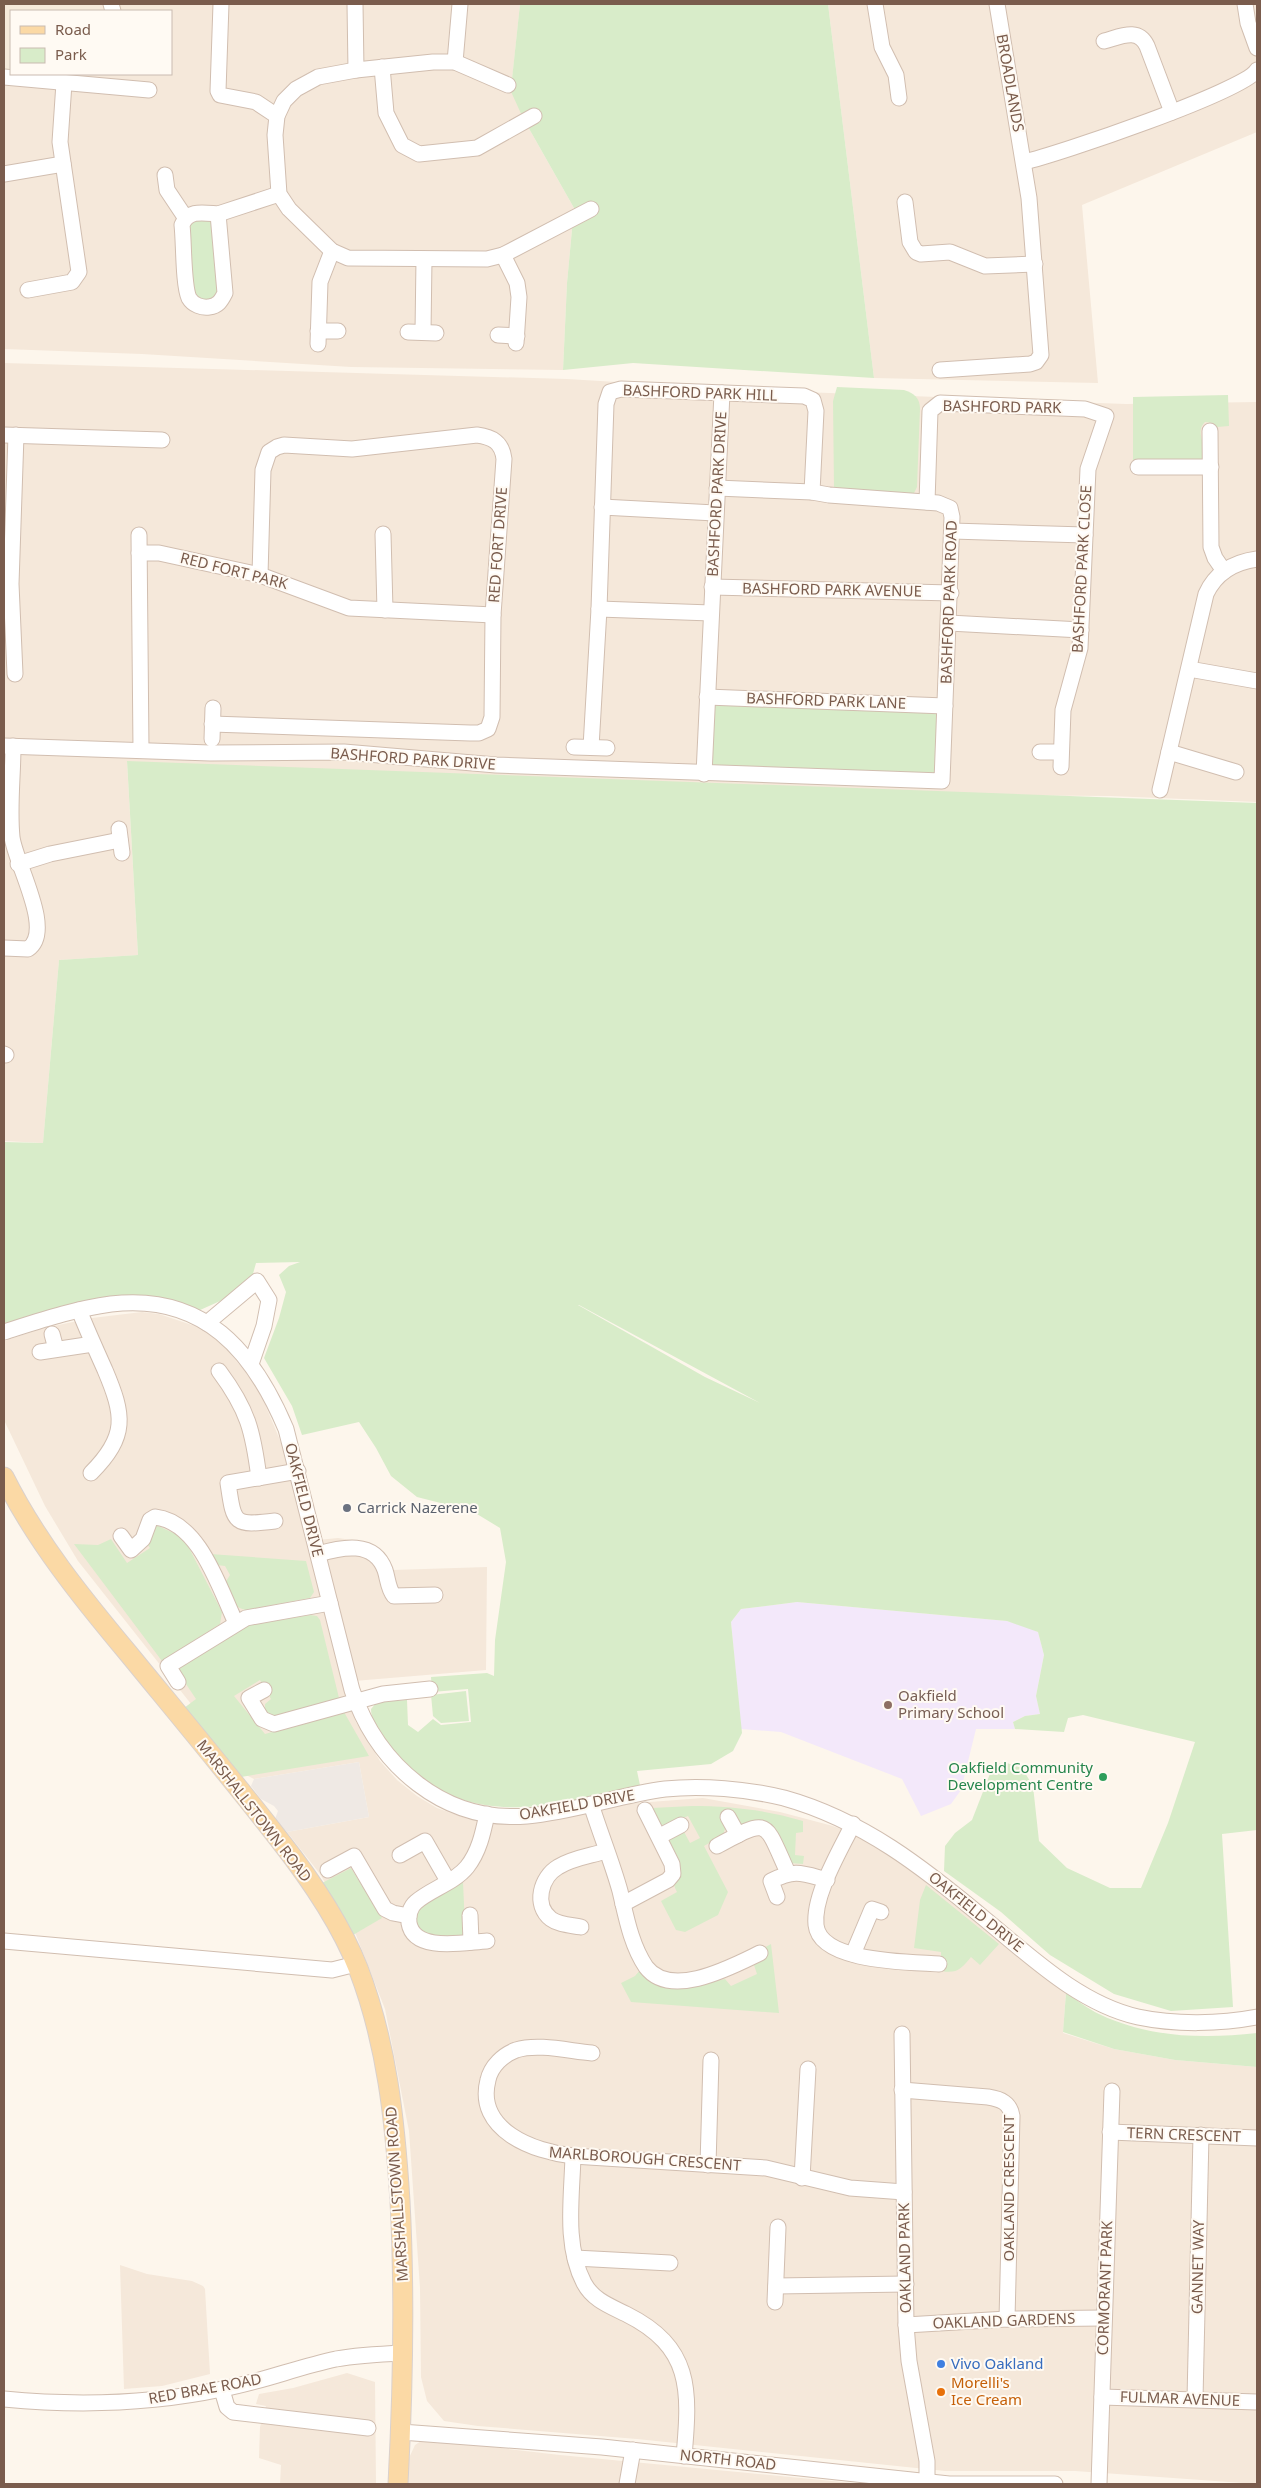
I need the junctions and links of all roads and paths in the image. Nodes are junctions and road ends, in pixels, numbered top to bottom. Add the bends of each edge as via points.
1 (221, 4) edge
2 (355, 4) edge
3 (460, 4) edge
4 (875, 4) edge
5 (997, 4) edge
6 (1245, 4) edge
7 (1104, 41) dead end
8 (1257, 48) edge
9 (455, 62) junction
10 (382, 67) junction
11 (356, 70) junction
12 (1257, 70) edge
13 (4, 78) edge
14 (114, 80) edge
15 (64, 82) junction
16 (508, 85) dead end
17 (149, 90) dead end
18 (900, 98) dead end
19 (1172, 112) junction
20 (277, 116) junction
21 (534, 116) dead end
22 (1024, 162) junction
23 (63, 164) junction
24 (4, 174) edge
25 (164, 175) dead end
26 (280, 194) junction
27 (905, 202) dead end
28 (591, 209) dead end
29 (218, 214) junction
30 (185, 217) junction
31 (332, 251) junction
32 (503, 255) junction
33 (424, 260) junction
34 (1035, 264) junction
35 (28, 290) dead end
36 (338, 332) dead end
37 (422, 332) dead end
38 (498, 336) dead end
39 (940, 370) dead end
40 (722, 393) junction
41 (1106, 416) joint
42 (1210, 432) dead end
43 (10, 435) edge
44 (162, 440) dead end
45 (1138, 467) dead end
46 (1211, 467) junction
47 (717, 488) junction
48 (812, 492) junction
49 (927, 502) junction
50 (602, 507) junction
51 (715, 513) junction
52 (952, 531) junction
53 (383, 534) dead end
54 (139, 535) dead end
55 (1085, 535) junction
56 (139, 552) junction
57 (1257, 559) edge
58 (1224, 571) junction
59 (260, 574) junction
60 (712, 587) junction
61 (951, 593) junction
62 (599, 609) junction
63 (385, 610) junction
64 (711, 613) junction
65 (493, 615) junction
66 (949, 623) junction
67 (1081, 630) junction
68 (1189, 669) junction
69 (16, 674) dead end
70 (1257, 681) edge
71 (707, 697) junction
72 (945, 706) junction
73 (213, 708) dead end
74 (8, 746) edge
75 (574, 747) dead end
76 (591, 747) junction
77 (607, 748) dead end
78 (141, 750) junction
79 (1040, 752) dead end
80 (1169, 752) junction
81 (1236, 772) dead end
82 (704, 774) junction
83 (942, 781) joint
84 (1160, 790) dead end
85 (120, 841) dead end
86 (18, 864) junction
87 (4, 948) edge
88 (79, 1310) junction
89 (207, 1323) junction
90 (4, 1332) edge
91 (93, 1344) junction
92 (40, 1352) dead end
93 (251, 1364) junction
94 (219, 1371) dead end
95 (298, 1471) junction
96 (91, 1473) dead end
97 (4, 1477) edge
98 (259, 1478) junction
99 (275, 1521) dead end
100 (121, 1536) dead end
101 (318, 1554) junction
102 (435, 1595) dead end
103 (330, 1603) junction
104 (236, 1623) junction
105 (178, 1682) dead end
106 (430, 1689) dead end
107 (264, 1690) dead end
108 (356, 1702) junction
109 (591, 1804) junction
110 (646, 1810) dead end
111 (487, 1814) junction
112 (728, 1817) dead end
113 (853, 1824) junction
114 (681, 1825) dead end
115 (738, 1835) junction
116 (660, 1836) junction
117 (717, 1846) dead end
118 (606, 1851) junction
119 (400, 1855) dead end
120 (328, 1870) dead end
121 (788, 1873) junction
122 (827, 1880) junction
123 (448, 1882) junction
124 (777, 1897) dead end
125 (623, 1904) junction
126 (871, 1909) dead end
127 (470, 1915) dead end
128 (409, 1916) junction
129 (581, 1927) dead end
130 (4, 1941) edge
131 (487, 1941) dead end
132 (471, 1942) junction
133 (760, 1953) dead end
134 (853, 1954) junction
135 (356, 1964) junction
136 (940, 1964) dead end
137 (1257, 2017) edge
138 (902, 2034) dead end
139 (592, 2053) dead end
140 (712, 2060) dead end
141 (808, 2069) dead end
142 (902, 2090) junction
143 (1112, 2091) dead end
144 (1110, 2132) junction
145 (1201, 2135) junction
146 (1257, 2138) edge
147 (573, 2156) junction
148 (708, 2165) junction
149 (802, 2178) junction
150 (904, 2192) junction
151 (778, 2228) dead end
152 (575, 2258) junction
153 (670, 2263) dead end
154 (906, 2284) junction
155 (776, 2286) junction
156 (775, 2302) dead end
157 (1103, 2318) junction
158 (1007, 2320) junction
159 (906, 2325) junction
160 (404, 2353) junction
161 (222, 2390) junction
162 (1102, 2397) junction
163 (4, 2399) edge
164 (1195, 2399) junction
165 (1257, 2402) edge
166 (368, 2428) dead end
167 (401, 2432) junction
168 (633, 2450) junction
169 (684, 2456) junction
170 (927, 2481) junction
171 (398, 2484) edge
172 (628, 2484) edge
173 (949, 2484) edge
174 (1055, 2484) edge
175 (1099, 2484) edge

1 - 20 street via 220,96 256,102
2 - 11 street
3 - 9 street
4 - 18 street via 882,47 893,66
5 - 22 street, BROADLANDS
6 - 8 street
7 - 19 street via 1132,34 1142,38
9 - 10 street
9 - 16 street
10 - 11 street
10 - 21 street via 386,113 402,145 419,154 477,148
11 - 20 street via 318,77 296,89 284,101
12 - 19 street via 1248,80
13 - 15 street
14 - 15 street
14 - 17 street
15 - 23 street via 60,128
19 - 22 street
20 - 26 street via 275,135
22 - 34 street, BROADLANDS
23 - 24 street
23 - 35 street via 78,275 70,282
25 - 30 street via 167,190
26 - 29 street
26 - 31 street via 289,209
27 - 34 street via 908,236 916,252 950,252 985,266
28 - 32 street
29 - 30 street
29 - 30 street via 225,293 215,306 204,308 194,303 188,292 182,224
31 - 33 street via 348,258
31 - 36 street via 320,282 318,337
32 - 33 street via 487,259
32 - 38 street via 517,283 519,297 516,340
33 - 37 street
34 - 39 street, BROADLANDS via 1042,350 1038,360 1030,364
40 - 47 street, BASHFORD PARK DRIVE
40 - 48 street, BASHFORD PARK HILL via 804,396 813,400 816,411
40 - 50 street, BASHFORD PARK HILL via 621,389 610,392 606,404
41 - 49 street, BASHFORD PARK via 1086,409 940,403 930,411
41 - 55 street, BASHFORD PARK CLOSE via 1088,469
42 - 46 street
43 - 44 street
43 - 69 street via 11,584
45 - 46 street
46 - 58 street via 1211,547
47 - 48 street, BASHFORD PARK ROAD
47 - 51 street, BASHFORD PARK DRIVE
48 - 49 street, BASHFORD PARK ROAD
49 - 52 street, BASHFORD PARK ROAD via 946,504 950,508
50 - 51 street
50 - 62 street, BASHFORD PARK HILL
51 - 60 street, BASHFORD PARK DRIVE
52 - 55 street
52 - 61 street, BASHFORD PARK ROAD
53 - 63 street
54 - 56 street
55 - 67 street, BASHFORD PARK CLOSE
56 - 59 street, RED FORT PARK via 159,553
56 - 78 street
57 - 58 street
58 - 68 street via 1206,594
59 - 63 street, RED FORT PARK via 346,608
59 - 65 street, RED FORT DRIVE via 263,470 266,456 272,449 284,445 352,449 486,436 500,444 504,459
60 - 61 street, BASHFORD PARK AVENUE
60 - 64 street, BASHFORD PARK DRIVE
61 - 66 street, BASHFORD PARK ROAD
62 - 64 street
62 - 76 street, BASHFORD PARK HILL
63 - 65 street, RED FORT PARK
64 - 71 street, BASHFORD PARK DRIVE
65 - 73 street, RED FORT DRIVE via 492,717 486,731 212,731
66 - 67 street
66 - 72 street, BASHFORD PARK ROAD
67 - 79 street, BASHFORD PARK CLOSE via 1080,648 1063,710 1061,760
68 - 70 street
68 - 80 street
71 - 72 street, BASHFORD PARK LANE
71 - 82 street, BASHFORD PARK DRIVE
72 - 83 street, BASHFORD PARK ROAD
74 - 78 street, BASHFORD PARK DRIVE
74 - 86 street via 12,836
75 - 76 street
76 - 77 street
78 - 82 street, BASHFORD PARK DRIVE via 344,752 496,765
80 - 81 street
80 - 84 street
82 - 83 street, BASHFORD PARK DRIVE
85 - 86 street via 50,854
86 - 87 street via 34,902 36,934 28,949
88 - 89 street, OAKFIELD DRIVE via 112,1304 155,1305
88 - 90 street, OAKFIELD DRIVE
88 - 91 street
89 - 93 street, OAKFIELD DRIVE via 226,1336
89 - 93 street via 257,1281 269,1300
91 - 92 street via 54,1342
91 - 96 street via 117,1400 120,1422 112,1450
93 - 95 street, OAKFIELD DRIVE via 273,1398
94 - 98 street via 245,1411 251,1427
95 - 98 street
95 - 101 street, OAKFIELD DRIVE
97 - 135 main road, MARSHALLSTOWN ROAD via 48,1548 100,1620 280,1841 316,1892
98 - 99 street via 228,1484 234,1514 242,1523
100 - 104 street via 131,1550 143,1539 150,1520 156,1517 186,1531 203,1553
101 - 102 street via 344,1547 361,1548 382,1562 394,1596
101 - 103 street, OAKFIELD DRIVE
103 - 104 street via 256,1616
103 - 108 street, OAKFIELD DRIVE
104 - 105 street via 168,1666
106 - 108 street via 383,1694
107 - 108 street via 249,1698 262,1719 270,1724
108 - 111 street, OAKFIELD DRIVE via 368,1729 411,1780 448,1803
109 - 111 street, OAKFIELD DRIVE via 527,1816
109 - 113 street, OAKFIELD DRIVE via 667,1789 715,1789 782,1798
109 - 118 street
110 - 116 street
111 - 123 street via 479,1847 471,1862
112 - 115 street
113 - 122 street
113 - 137 street, OAKFIELD DRIVE via 912,1861 1067,1983 1110,2006 1138,2017 1169,2020 1207,2022
114 - 116 street
115 - 117 street
115 - 121 street via 754,1827 766,1829
116 - 125 street via 673,1866 672,1875
118 - 125 street
118 - 129 street via 567,1862 548,1874 542,1885 541,1897 549,1917
119 - 123 street via 425,1841
120 - 128 street via 354,1856 384,1908
121 - 122 street
121 - 124 street via 771,1881
122 - 134 street via 816,1912 817,1932 826,1944
123 - 128 street via 416,1902
125 - 133 street via 645,1964 652,1972 665,1978 680,1981 701,1978
126 - 134 street
127 - 132 street
128 - 132 street via 412,1933 422,1941
130 - 135 street via 332,1970
131 - 132 street
134 - 136 street via 892,1962
135 - 160 main road, MARSHALLSTOWN ROAD via 381,2040 389,2086 398,2176
138 - 142 street, OAKLAND PARK
139 - 147 street, MARLBOROUGH CRESCENT via 535,2048 516,2050 499,2060 488,2080 489,2110 504,2130 531,2148
140 - 148 street
141 - 149 street
142 - 150 street, OAKLAND PARK
142 - 158 street, OAKLAND CRESCENT via 988,2097 1001,2100 1010,2107
143 - 144 street, CORMORANT PARK
144 - 145 street, TERN CRESCENT
144 - 157 street, CORMORANT PARK
145 - 146 street, TERN CRESCENT
145 - 164 street, GANNET WAY
147 - 148 street, MARLBOROUGH CRESCENT
147 - 152 street via 571,2225
148 - 149 street, MARLBOROUGH CRESCENT via 766,2168
149 - 150 street, MARLBOROUGH CRESCENT via 850,2188
150 - 154 street, OAKLAND PARK
151 - 155 street
152 - 153 street
152 - 169 street via 584,2283 593,2295 647,2326 665,2340 676,2355 683,2376 686,2406
154 - 155 street
154 - 159 street, OAKLAND PARK
155 - 156 street
157 - 158 street, OAKLAND GARDENS
157 - 162 street, CORMORANT PARK
158 - 159 street, OAKLAND GARDENS
159 - 170 street, OAKLAND PARK via 909,2361 927,2461
160 - 161 street, RED BRAE ROAD via 361,2354
160 - 167 main road, MARSHALLSTOWN ROAD
161 - 163 street, RED BRAE ROAD via 138,2401 86,2403
161 - 166 street via 227,2407 233,2412
162 - 164 street, FULMAR AVENUE
162 - 175 street, CORMORANT PARK
164 - 165 street, FULMAR AVENUE
167 - 168 street, NORTH ROAD
167 - 171 main road, MARSHALLSTOWN ROAD
168 - 169 street, NORTH ROAD
168 - 172 street
169 - 170 street, NORTH ROAD
170 - 173 street, NORTH ROAD
173 - 174 street, NORTH ROAD

